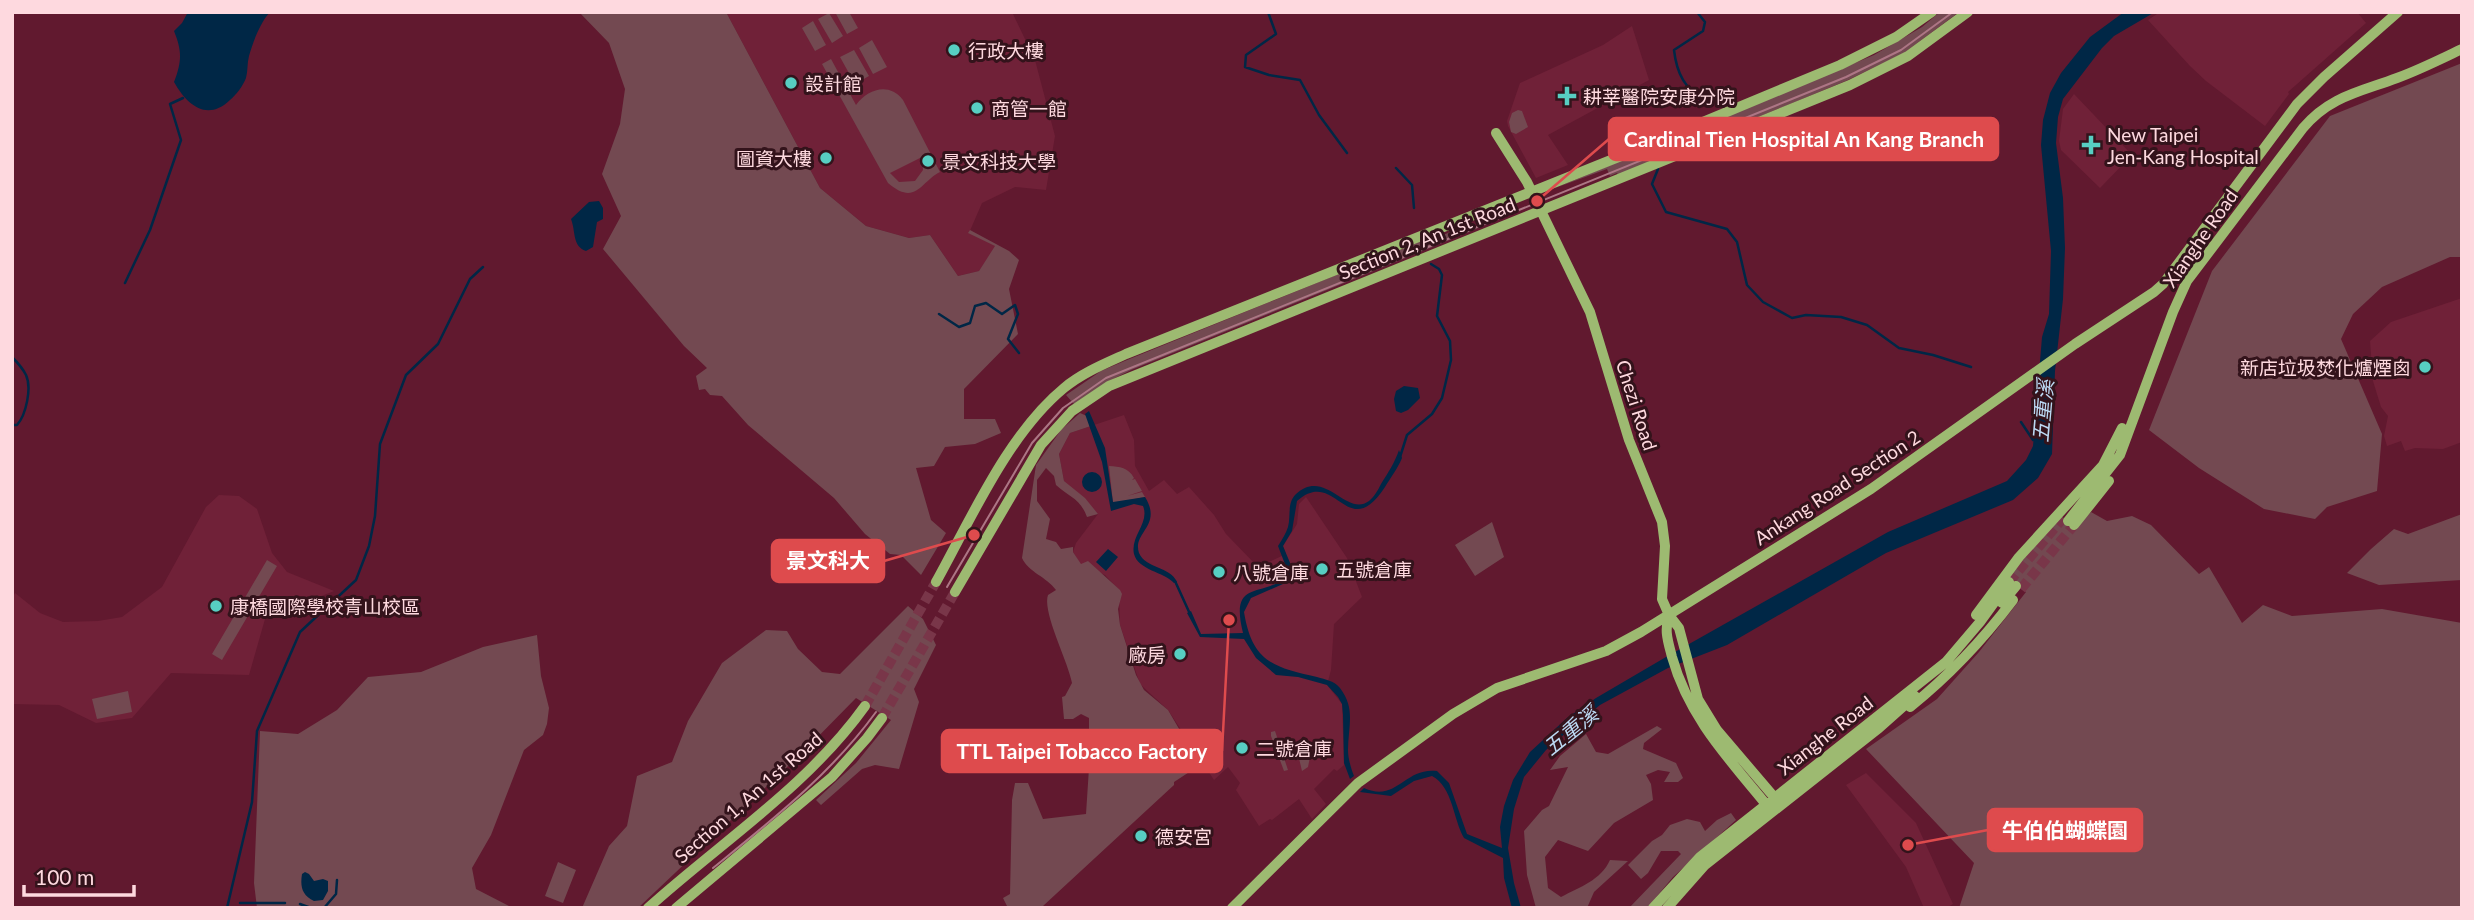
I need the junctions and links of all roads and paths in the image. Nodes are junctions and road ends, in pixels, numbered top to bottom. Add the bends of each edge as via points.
1 (1932, 12) edge
2 (1968, 12) edge
3 (2398, 12) edge
4 (2462, 49) edge
5 (1496, 133) dead end
6 (1532, 192) junction
7 (1542, 211) junction
8 (2122, 428) dead end
9 (2134, 440) dead end
10 (936, 582) tunnel mouth
11 (955, 592) tunnel mouth
12 (1669, 615) junction
13 (865, 706) tunnel mouth
14 (1888, 708) junction
15 (882, 718) tunnel mouth
16 (1773, 804) junction
17 (648, 908) edge
18 (676, 908) edge
19 (1232, 908) edge
20 (1653, 908) edge
21 (1667, 908) edge

1 - 6 street, Section 2, An 1st Road via 1871,51
2 - 7 street, Section 2, An 1st Road via 1932,41 1883,70
3 - 12 street, Ankang Road Section 2 via 2297,104 2163,285 1871,489
4 - 9 street, Xianghe Road via 2333,101 2303,128 2187,281 2120,455 2068,521 2099,495
5 - 6 street, Chezi Road
6 - 7 street, Chezi Road
6 - 10 street, Section 2, An 1st Road via 1126,354 1078,378 1036,415 1014,446
7 - 11 street, Section 2, An 1st Road via 1109,386 1054,428 1028,464
7 - 12 street, Chezi Road via 1590,312 1629,440 1662,522 1661,592
8 - 14 street via 2103,465 2019,557 1954,646
12 - 16 street, Chezi Road via 1664,629 1692,706 1723,754
12 - 19 street, Ankang Road Section 2 via 1606,651 1497,688 1453,714 1358,783
13 - 17 street, Section 1, An 1st Road via 799,781
14 - 16 street, Xianghe Road
14 - 16 street, Xianghe Road via 1957,650 2015,586 1987,635 1952,672
15 - 18 street, Section 1, An 1st Road via 832,777
16 - 20 street, Xianghe Road via 1700,857
16 - 21 street, Xianghe Road via 1705,865

